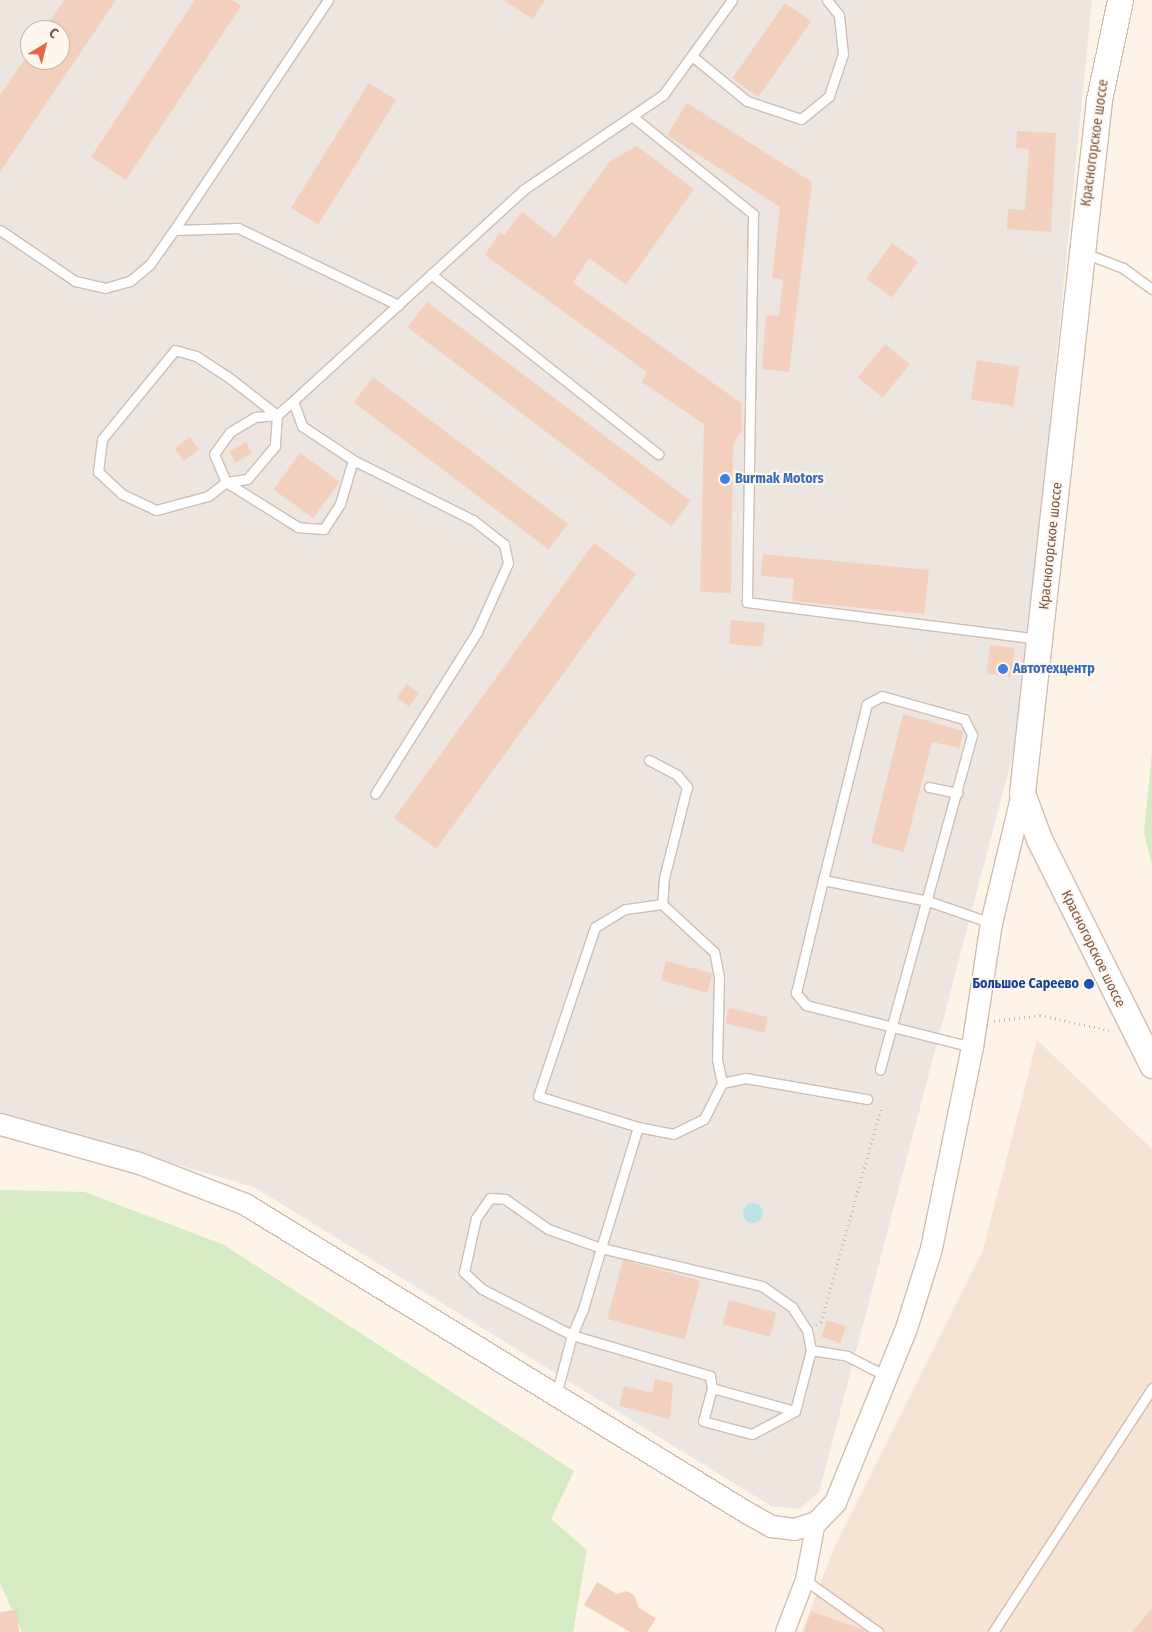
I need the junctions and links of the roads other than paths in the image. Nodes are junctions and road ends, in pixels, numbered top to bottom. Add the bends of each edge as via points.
1 (327, 0) edge
2 (732, 0) edge
3 (827, 0) edge
4 (1120, 0) edge
5 (692, 56) junction
6 (632, 116) junction
7 (0, 230) edge
8 (174, 230) junction
9 (1081, 252) junction
10 (431, 274) junction
11 (1152, 289) edge
12 (398, 305) junction
13 (293, 401) junction
14 (277, 416) junction
15 (658, 454) dead end
16 (353, 460) junction
17 (226, 482) junction
18 (1042, 639) junction
19 (649, 760) dead end
20 (929, 787) dead end
21 (957, 793) junction
22 (375, 794) dead end
23 (1022, 794) junction
24 (824, 880) junction
25 (928, 901) junction
26 (662, 904) junction
27 (991, 923) junction
28 (890, 1024) junction
29 (972, 1047) junction
30 (1152, 1065) edge
31 (880, 1070) dead end
32 (722, 1083) junction
33 (867, 1099) dead end
34 (638, 1127) junction
35 (1, 1128) edge
36 (601, 1248) junction
37 (572, 1335) junction
38 (811, 1350) junction
39 (887, 1377) junction
40 (712, 1388) junction
41 (1152, 1388) edge
42 (556, 1397) junction
43 (795, 1411) junction
44 (816, 1522) junction
45 (805, 1580) junction
46 (785, 1632) edge
47 (878, 1632) edge
48 (993, 1632) edge

1 - 8 lane
2 - 5 lane
3 - 5 lane via 839,14 843,54 828,96 801,119 747,101
4 - 9 main road, Красногорское шоссе via 1099,100
5 - 6 lane via 662,95
6 - 10 lane via 523,190
6 - 18 lane via 753,214 747,602
7 - 8 lane via 75,281 105,288 130,281 150,264
8 - 12 lane via 238,228
9 - 11 lane via 1123,268
9 - 18 main road, Красногорское шоссе
10 - 12 lane
10 - 15 lane
12 - 13 lane
13 - 14 lane
13 - 16 lane via 302,426
14 - 17 lane via 275,446 247,479
14 - 17 lane via 255,417 230,432 214,454
14 - 17 lane via 220,370 196,356 175,350 102,439 98,472 122,494 156,510 208,496
16 - 17 lane via 340,504 324,529 298,527
16 - 22 lane via 473,520 504,544 508,563 477,632
18 - 23 main road, Красногорское шоссе
19 - 26 lane via 677,775 687,788 664,878
20 - 21 lane
21 - 24 lane via 972,735 964,719 882,696 867,704
21 - 25 lane
23 - 27 street
23 - 30 main road, Красногорское шоссе via 1039,839
24 - 25 lane
24 - 28 lane via 796,993 806,1005
25 - 27 lane
25 - 28 lane via 898,1015
26 - 32 lane via 714,952 719,977 715,1031
26 - 34 lane via 625,909 595,928 538,1096
27 - 29 street
28 - 29 lane
28 - 31 lane
29 - 39 street via 931,1248
32 - 33 lane via 744,1078
32 - 34 lane via 704,1119 673,1134
34 - 36 lane
35 - 42 street via 139,1163 245,1204
36 - 37 lane
36 - 37 lane via 548,1228 506,1199 490,1198 476,1218 464,1272 482,1289
36 - 38 lane via 762,1286 792,1307 807,1330
37 - 40 lane via 710,1376
37 - 42 lane
38 - 39 lane via 847,1356
38 - 43 lane
39 - 44 street via 835,1502
40 - 43 lane
40 - 43 lane via 703,1421 752,1434
41 - 48 lane
42 - 44 street via 771,1526 794,1529
44 - 45 street
45 - 46 street
45 - 47 lane

